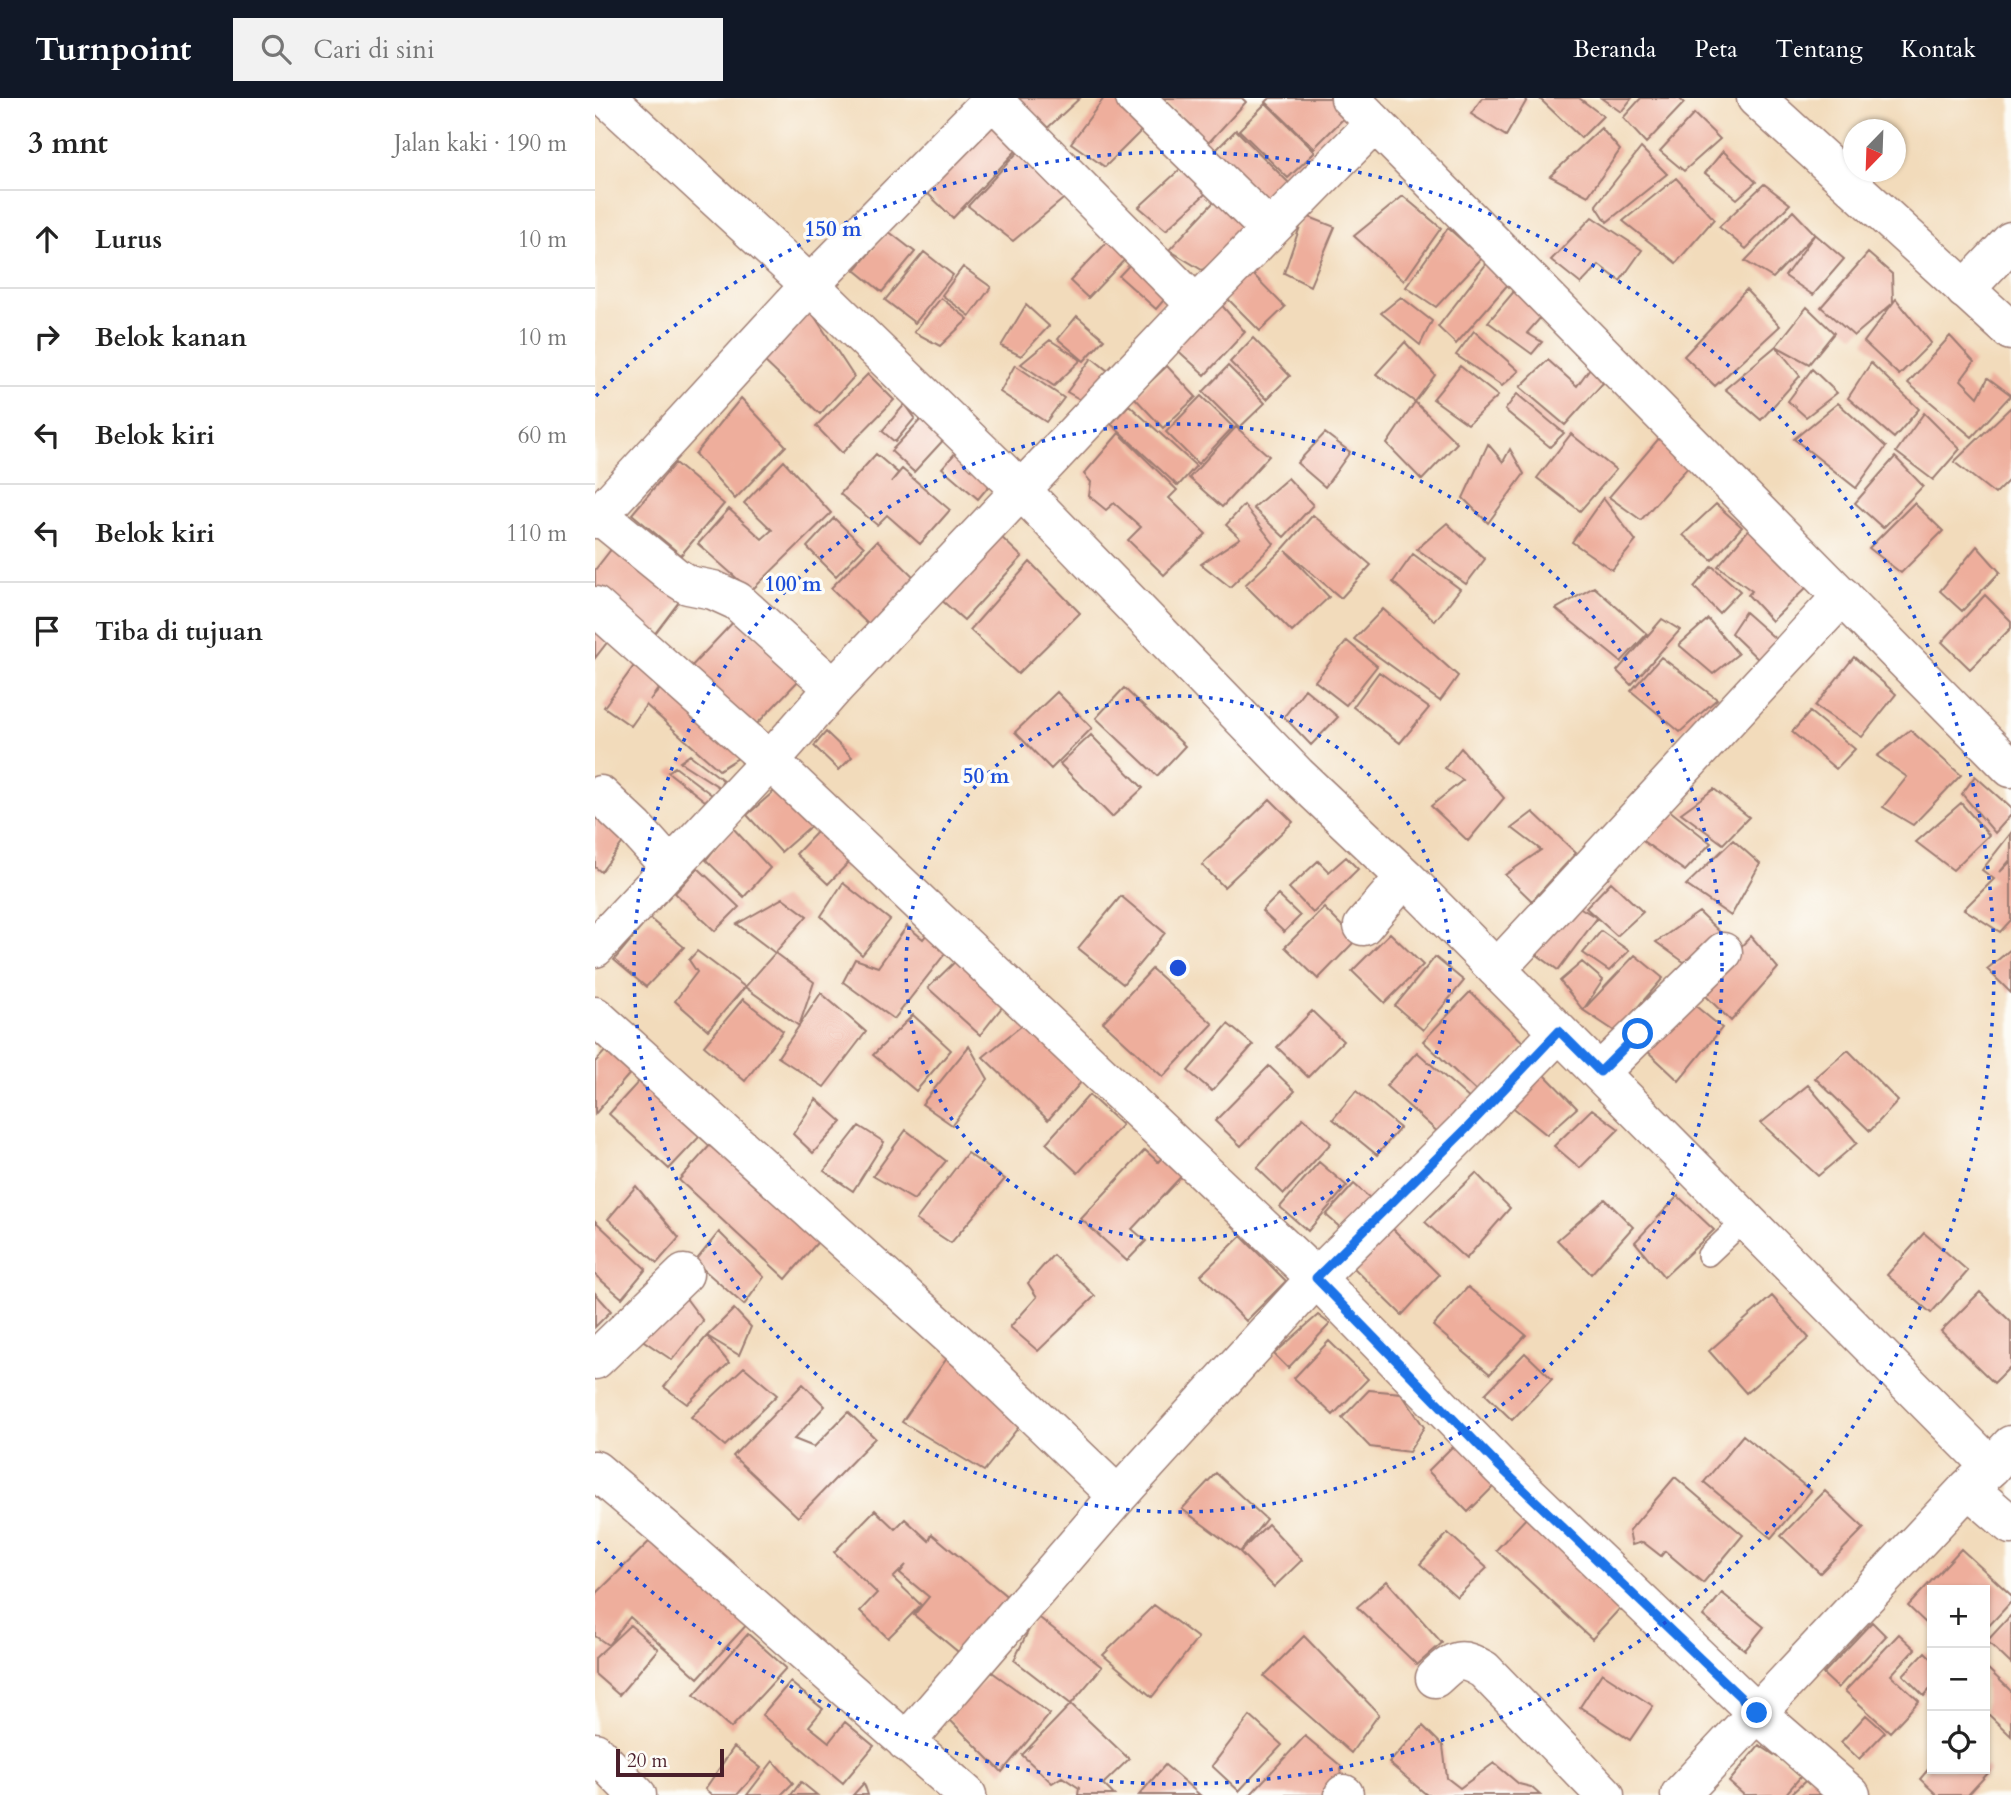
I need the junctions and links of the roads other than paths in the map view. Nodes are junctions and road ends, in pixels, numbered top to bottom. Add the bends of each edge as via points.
1 (607, 98) edge
2 (1135, 98) edge
3 (994, 99) edge
4 (1770, 102) edge
5 (1362, 110) edge
6 (1270, 230) junction
7 (2011, 241) edge
8 (810, 285) junction
9 (1965, 289) junction
10 (1196, 305) junction
11 (2011, 331) edge
12 (1021, 490) junction
13 (597, 517) edge
14 (1842, 597) junction
15 (595, 606) edge
16 (834, 688) junction
17 (770, 761) junction
18 (2011, 768) edge
19 (600, 795) dead end
20 (670, 867) junction
21 (1405, 877) junction
22 (1363, 926) dead end
23 (595, 948) edge
24 (1723, 953) dead end
25 (1497, 969) junction
26 (595, 1016) edge
27 (1559, 1031) junction
28 (1600, 1072) junction
29 (1746, 1219) junction
30 (1707, 1255) dead end
31 (684, 1274) dead end
32 (1316, 1278) junction
33 (595, 1360) edge
34 (1990, 1467) edge
35 (595, 1470) edge
36 (1118, 1496) junction
37 (2011, 1525) edge
38 (1435, 1678) dead end
39 (1757, 1713) junction
40 (906, 1742) junction
41 (595, 1752) edge
42 (636, 1795) edge
43 (967, 1795) edge
44 (1605, 1795) edge
45 (1679, 1795) edge
46 (1851, 1795) edge

1 - 8 street
2 - 6 street
3 - 8 street
3 - 10 street
4 - 9 street
5 - 6 street
5 - 14 street
6 - 10 street
7 - 9 street
8 - 12 street
8 - 13 street
9 - 11 street
10 - 12 street
12 - 16 street
12 - 21 street via 1297,775
13 - 16 street via 688,585 737,601
14 - 18 street
14 - 25 street
15 - 17 street
16 - 17 street
17 - 20 street
17 - 32 street
19 - 20 street
20 - 23 street
21 - 22 street
21 - 25 street
24 - 28 street
25 - 27 street
26 - 36 street via 970,1354
27 - 28 street
27 - 32 street
28 - 29 street
29 - 30 lane
29 - 34 street
31 - 33 street
32 - 36 street
32 - 39 street via 1500,1467
34 - 37 street
34 - 39 street
35 - 40 street
36 - 40 street
38 - 44 street via 1460,1660 1484,1670
39 - 45 street
39 - 46 street
40 - 43 street
41 - 42 street

